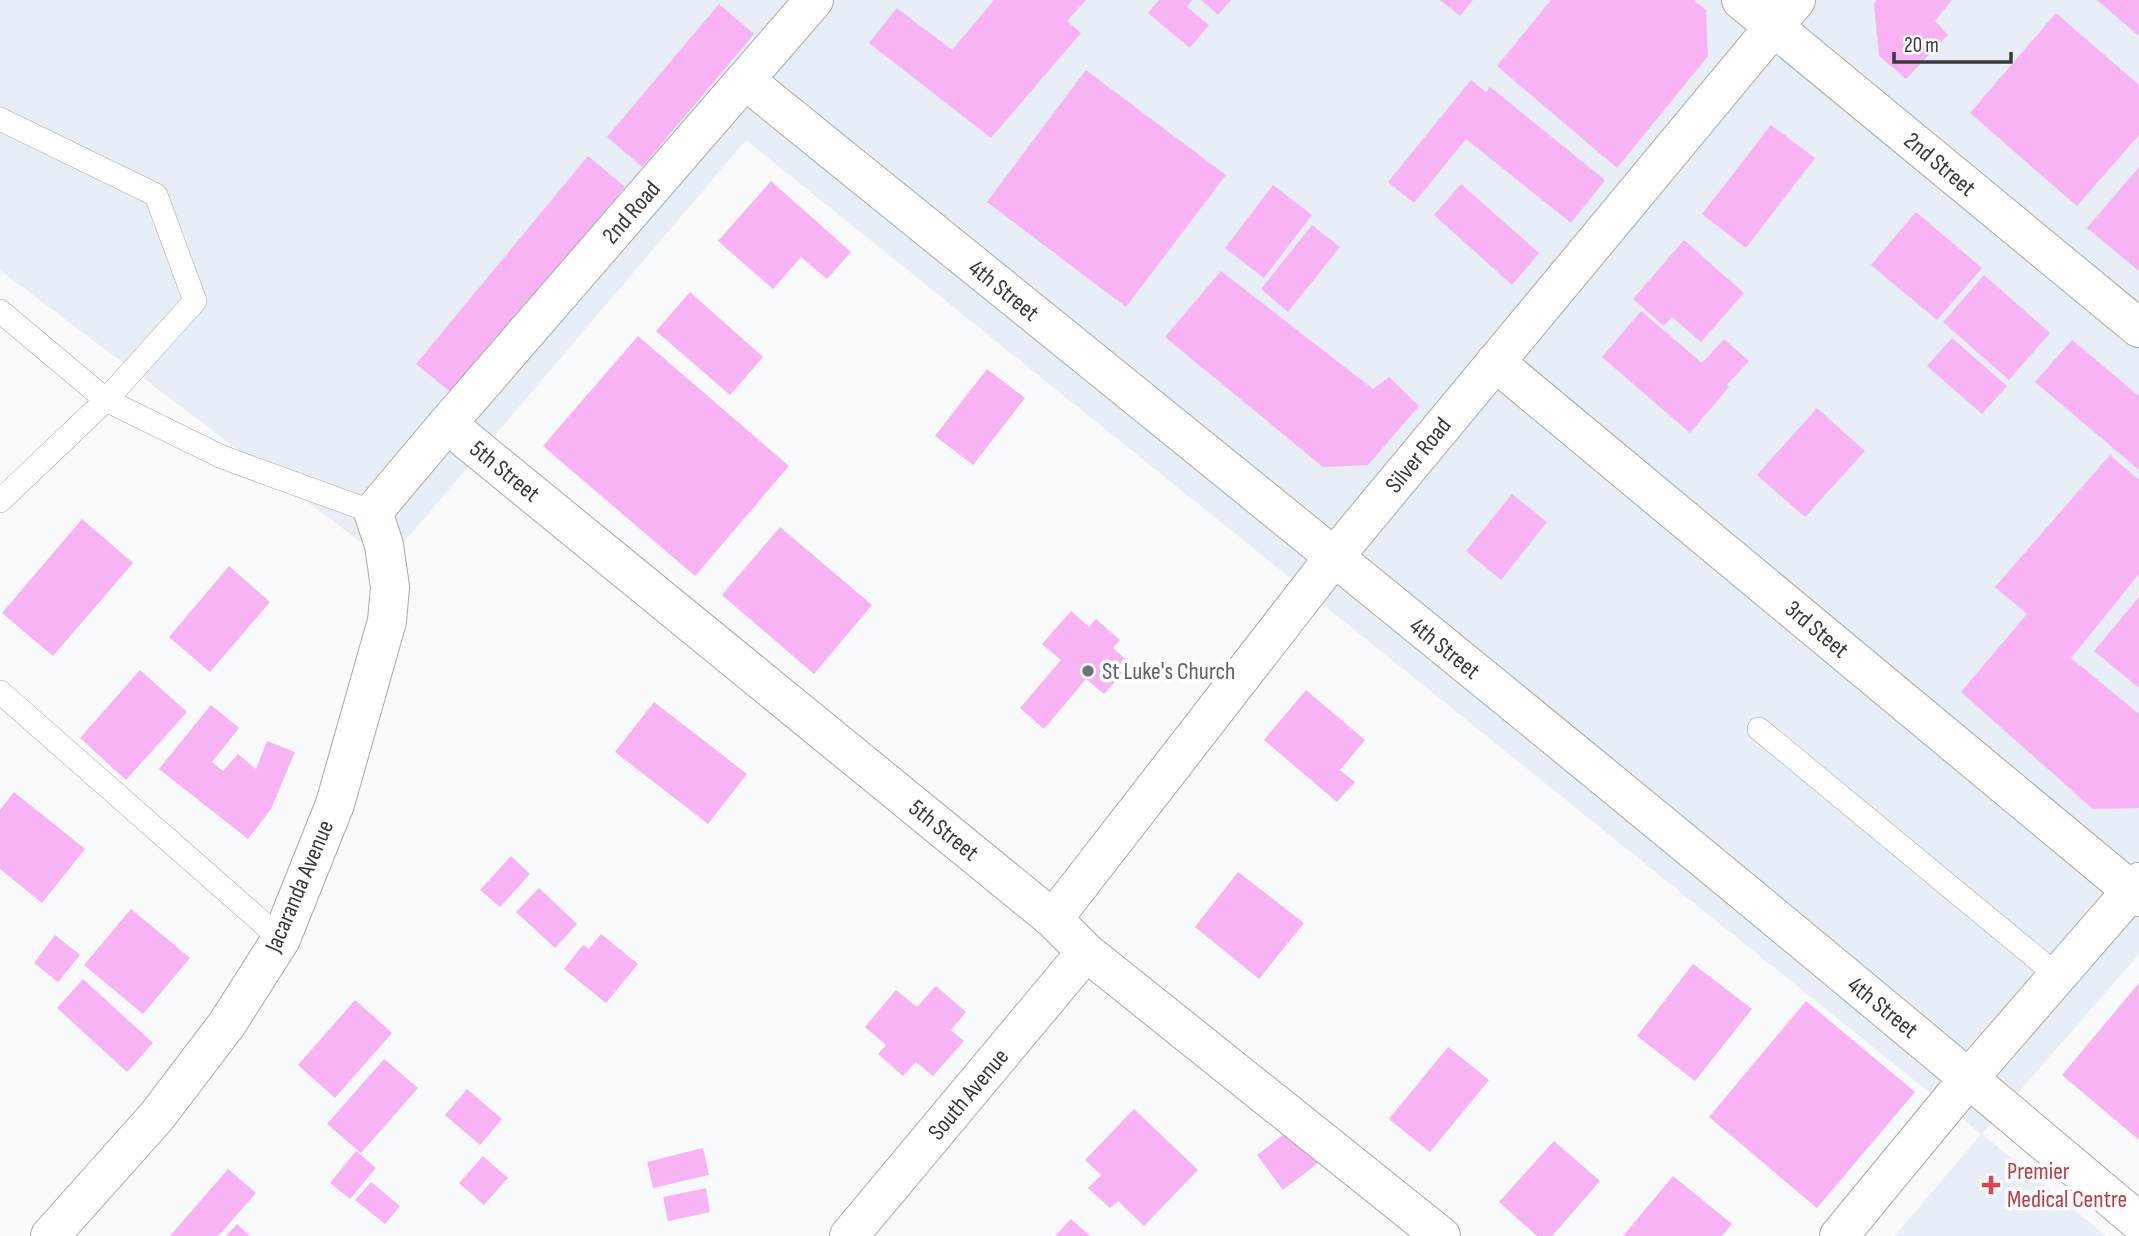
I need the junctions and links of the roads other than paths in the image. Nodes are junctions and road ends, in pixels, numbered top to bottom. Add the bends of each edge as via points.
1 (814, 0) edge
2 (1741, 0) edge
3 (1786, 14) edge
4 (745, 80) junction
5 (0, 119) edge
6 (0, 311) edge
7 (2139, 328) edge
8 (1495, 362) junction
9 (106, 400) junction
10 (447, 424) junction
11 (0, 501) edge
12 (373, 512) junction
13 (1334, 557) junction
14 (0, 692) edge
15 (1759, 729) dead end
16 (2137, 890) edge
17 (1053, 919) junction
18 (281, 939) junction
19 (1086, 952) junction
20 (2058, 976) junction
21 (1969, 1078) junction
22 (2139, 1222) edge
23 (50, 1236) edge
24 (849, 1236) edge
25 (1441, 1236) edge
26 (1839, 1236) edge

1 - 4 street, 2nd Road
2 - 3 street, 2nd Street
3 - 7 street, 2nd Street
3 - 8 street, Silver Road
4 - 10 street, 2nd Road
4 - 13 street, 4th Street
5 - 9 lane via 156,195 195,301
6 - 9 lane
8 - 13 street, Silver Road
8 - 16 street, 3rd Steet
9 - 11 lane
9 - 12 lane via 222,457
10 - 12 street, 2nd Road
10 - 17 street, 5th Street
12 - 18 street, Jacaranda Avenue via 390,587 387,621 335,804
13 - 17 street, Silver Road
13 - 21 street, 4th Street
14 - 18 lane
15 - 20 lane
16 - 20 street
17 - 19 street, 5th Street
18 - 23 street, Jacaranda Avenue via 228,1024 157,1116
19 - 24 street, South Avenue
19 - 25 street, 5th Street
20 - 21 street
21 - 22 street, 4th Street
21 - 26 street

